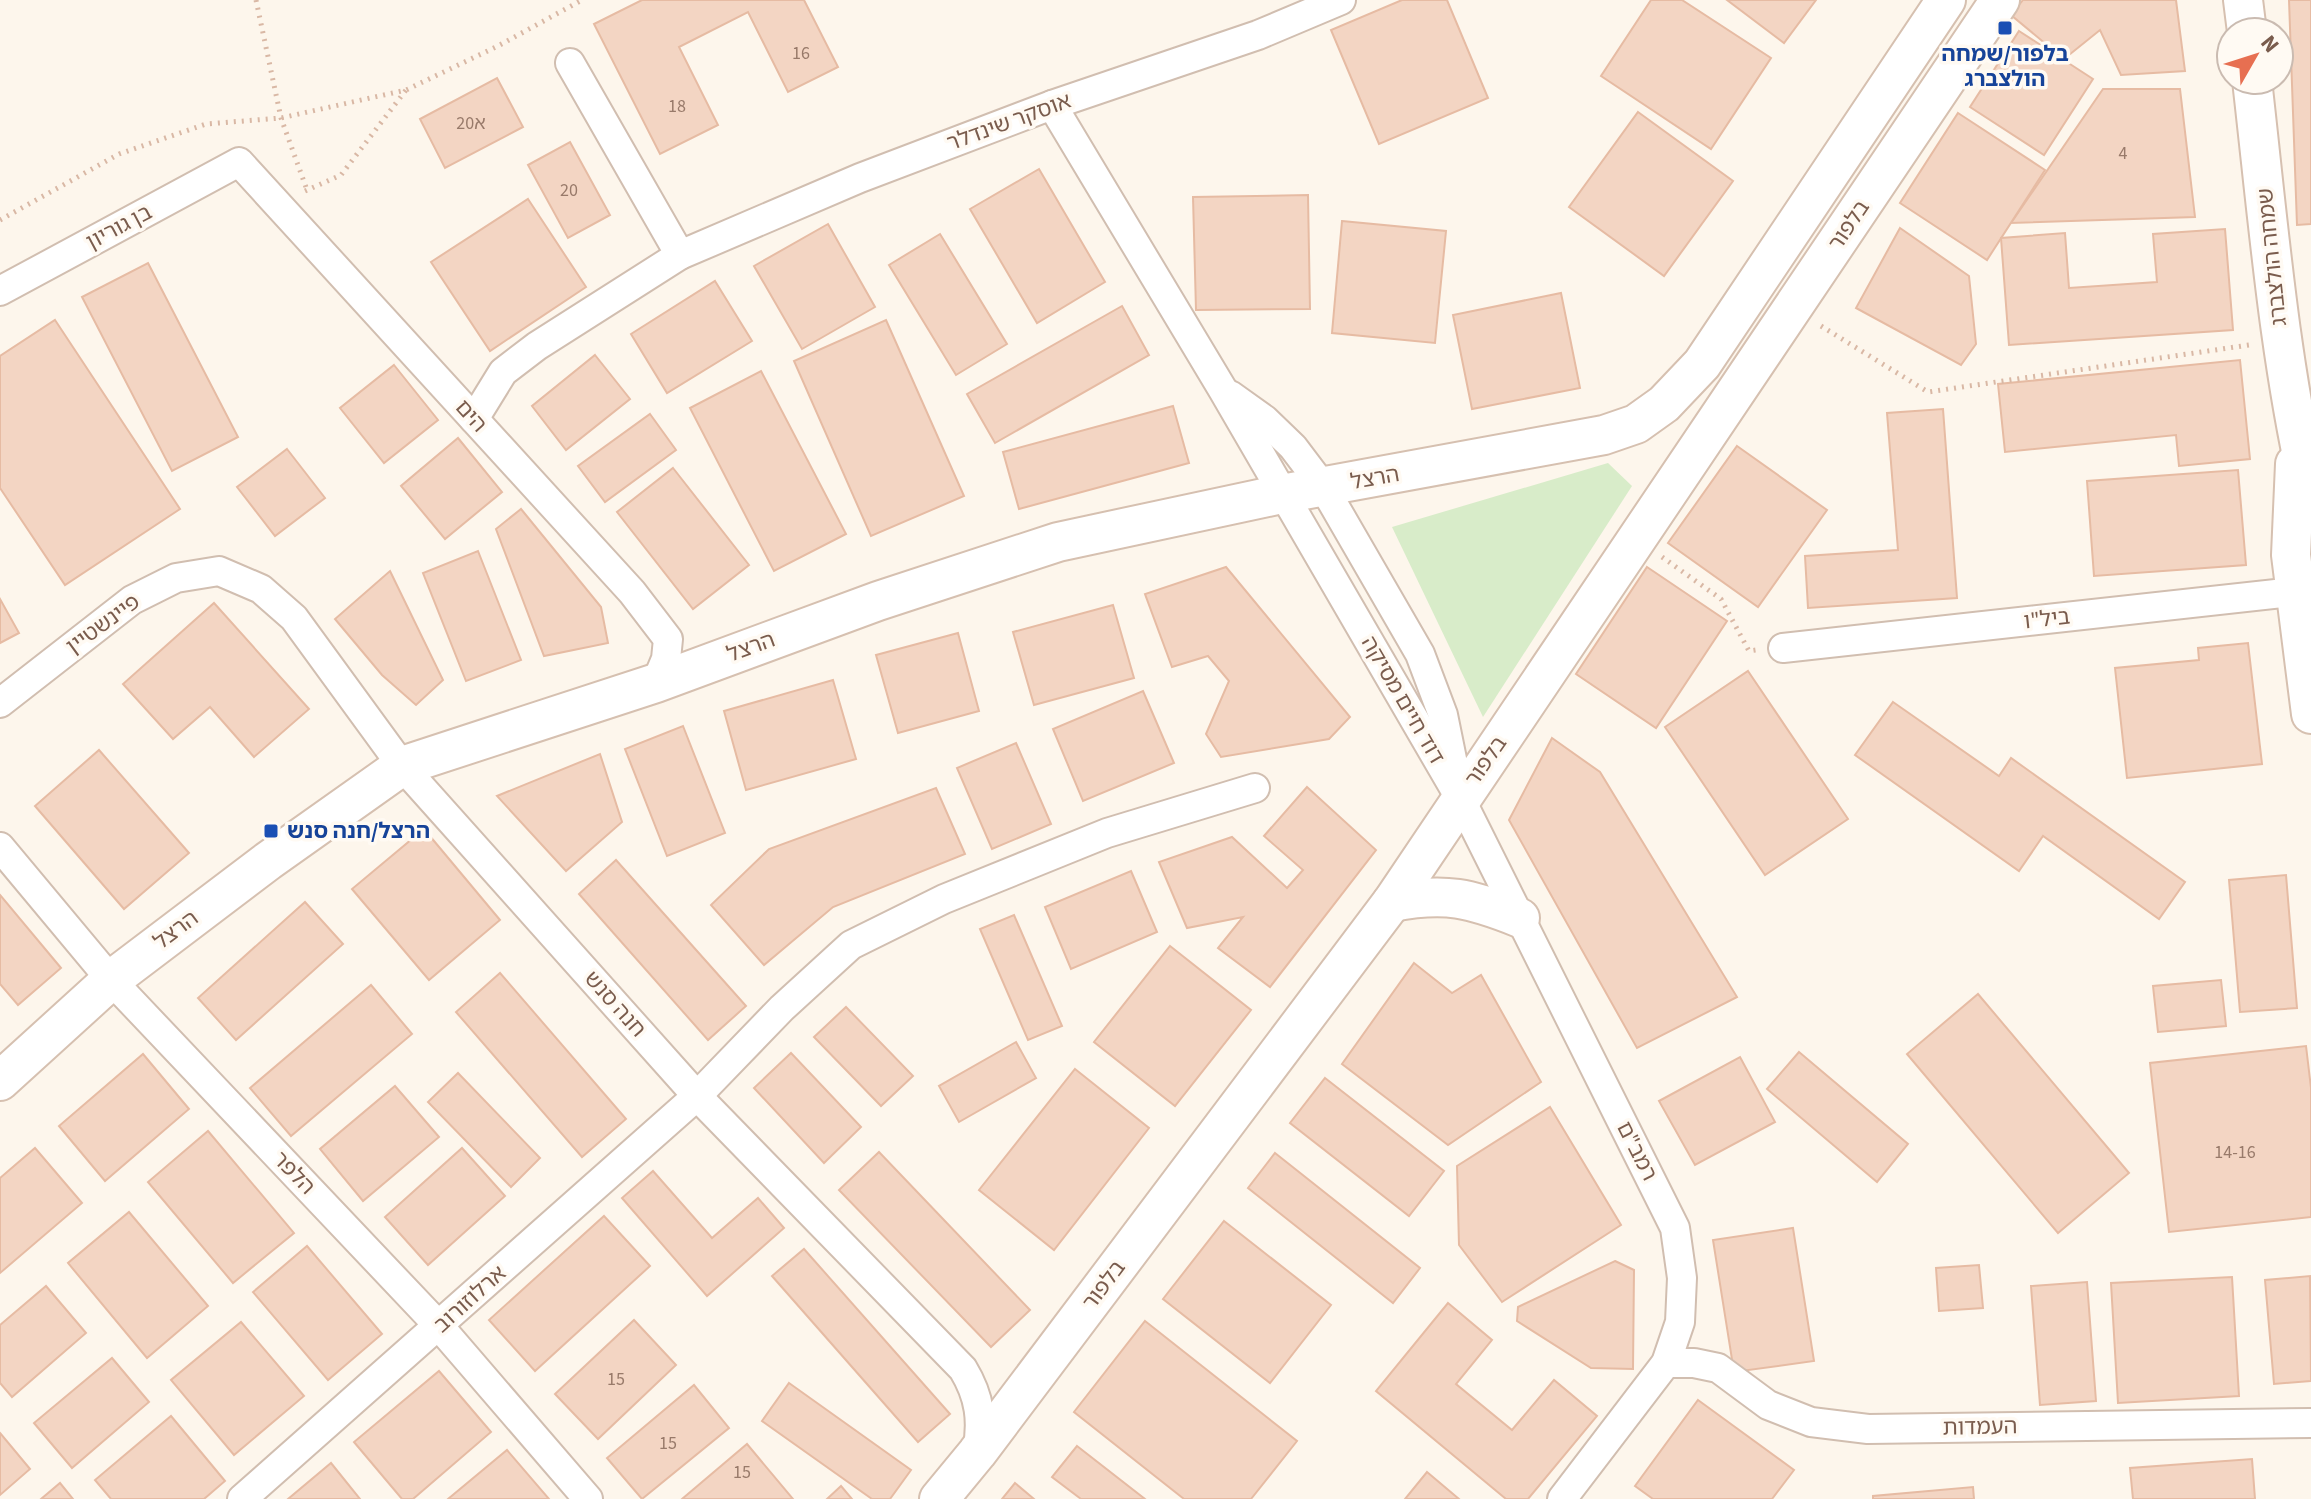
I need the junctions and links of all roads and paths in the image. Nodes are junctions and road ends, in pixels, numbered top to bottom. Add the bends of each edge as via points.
1 (256, 0) edge
2 (582, 0) edge
3 (1341, 0) edge
4 (1946, 0) edge
5 (2000, 0) edge
6 (570, 63) dead end
7 (406, 90) junction
8 (2254, 96) edge
9 (1052, 105) junction
10 (281, 118) junction
11 (239, 162) joint
12 (307, 190) junction
13 (279, 206) junction
14 (0, 220) edge
15 (680, 255) junction
16 (0, 291) edge
17 (1793, 308) junction
18 (2282, 340) junction
19 (1223, 390) junction
20 (474, 419) junction
21 (2296, 433) junction
22 (1604, 435) joint
23 (1324, 488) junction
24 (1282, 494) junction
25 (2311, 497) edge
26 (1638, 540) junction
27 (219, 571) joint
28 (2304, 591) edge
29 (1783, 648) joint
30 (656, 683) junction
31 (0, 703) edge
32 (2311, 714) edge
33 (402, 766) junction
34 (1255, 788) dead end
35 (1460, 798) junction
36 (0, 847) edge
37 (1392, 902) junction
38 (1520, 918) junction
39 (111, 980) junction
40 (0, 1081) edge
41 (697, 1096) junction
42 (439, 1326) junction
43 (1666, 1363) junction
44 (2311, 1423) edge
45 (977, 1453) junction
46 (242, 1499) edge
47 (588, 1499) edge
48 (939, 1499) edge
49 (1562, 1499) edge

1 - 10 path
2 - 7 path
3 - 9 street, אוסקר שינדלר via 1258,35
4 - 22 street, בלפור via 1702,364 1664,404 1636,424
5 - 17 street, בלפור
6 - 15 street
7 - 10 path
7 - 12 path via 341,175
8 - 18 street, שמחה הולצברג
9 - 15 street, אוסקר שינדלר
9 - 19 street, דוד חיים מסיקה
10 - 12 path
10 - 14 path via 206,124 119,154
11 - 13 street, הים
11 - 16 street, בן גוריון
12 - 13 path
13 - 20 street, הים
15 - 20 street, אוסקר שינדלר via 503,372
17 - 18 path via 1928,392
17 - 26 street, בלפור
18 - 21 street, שמחה הולצברג
19 - 23 street, דוד חיים מסיקה via 1293,447
19 - 24 street, דוד חיים מסיקה
20 - 30 street, הים via 632,592 668,639
21 - 25 street, שמחה הולצברג
21 - 28 street, שמחה הולצברג via 2291,555
22 - 23 street, הרצל
23 - 24 street, הרצל
23 - 35 street, דוד חיים מסיקה via 1420,654 1443,715
24 - 30 street, הרצל via 1058,542
24 - 35 street, דוד חיים מסיקה
26 - 29 path via 1721,599 1749,651
26 - 35 street, בלפור
27 - 31 street, פיינשטיין via 176,578 132,600
27 - 33 street, חנה סנש via 261,589 294,618
28 - 29 street, ביל"ו
28 - 32 street, שמחה הולצברג
30 - 33 street, הרצל
33 - 39 street, הרצל
33 - 41 street, חנה סנש
34 - 41 street, ארלוזורוב via 1107,833 944,899 851,945
35 - 37 street, בלפור
35 - 38 street, רמב"ם
36 - 39 street, הלפר
37 - 38 street via 1449,896
37 - 45 street, בלפור
38 - 43 street, רמב"ם via 1675,1228 1682,1278 1680,1322
39 - 40 street, הרצל
39 - 42 street, הלפר
41 - 42 street, ארלוזורוב
41 - 45 street, חנה סנש via 963,1369 980,1409
42 - 46 street, ארלוזורוב
42 - 47 street, הלפר
43 - 44 street, העמדות via 1718,1368 1768,1405 1811,1422 1868,1429
43 - 49 street, רמב"ם
45 - 48 street, בלפור

